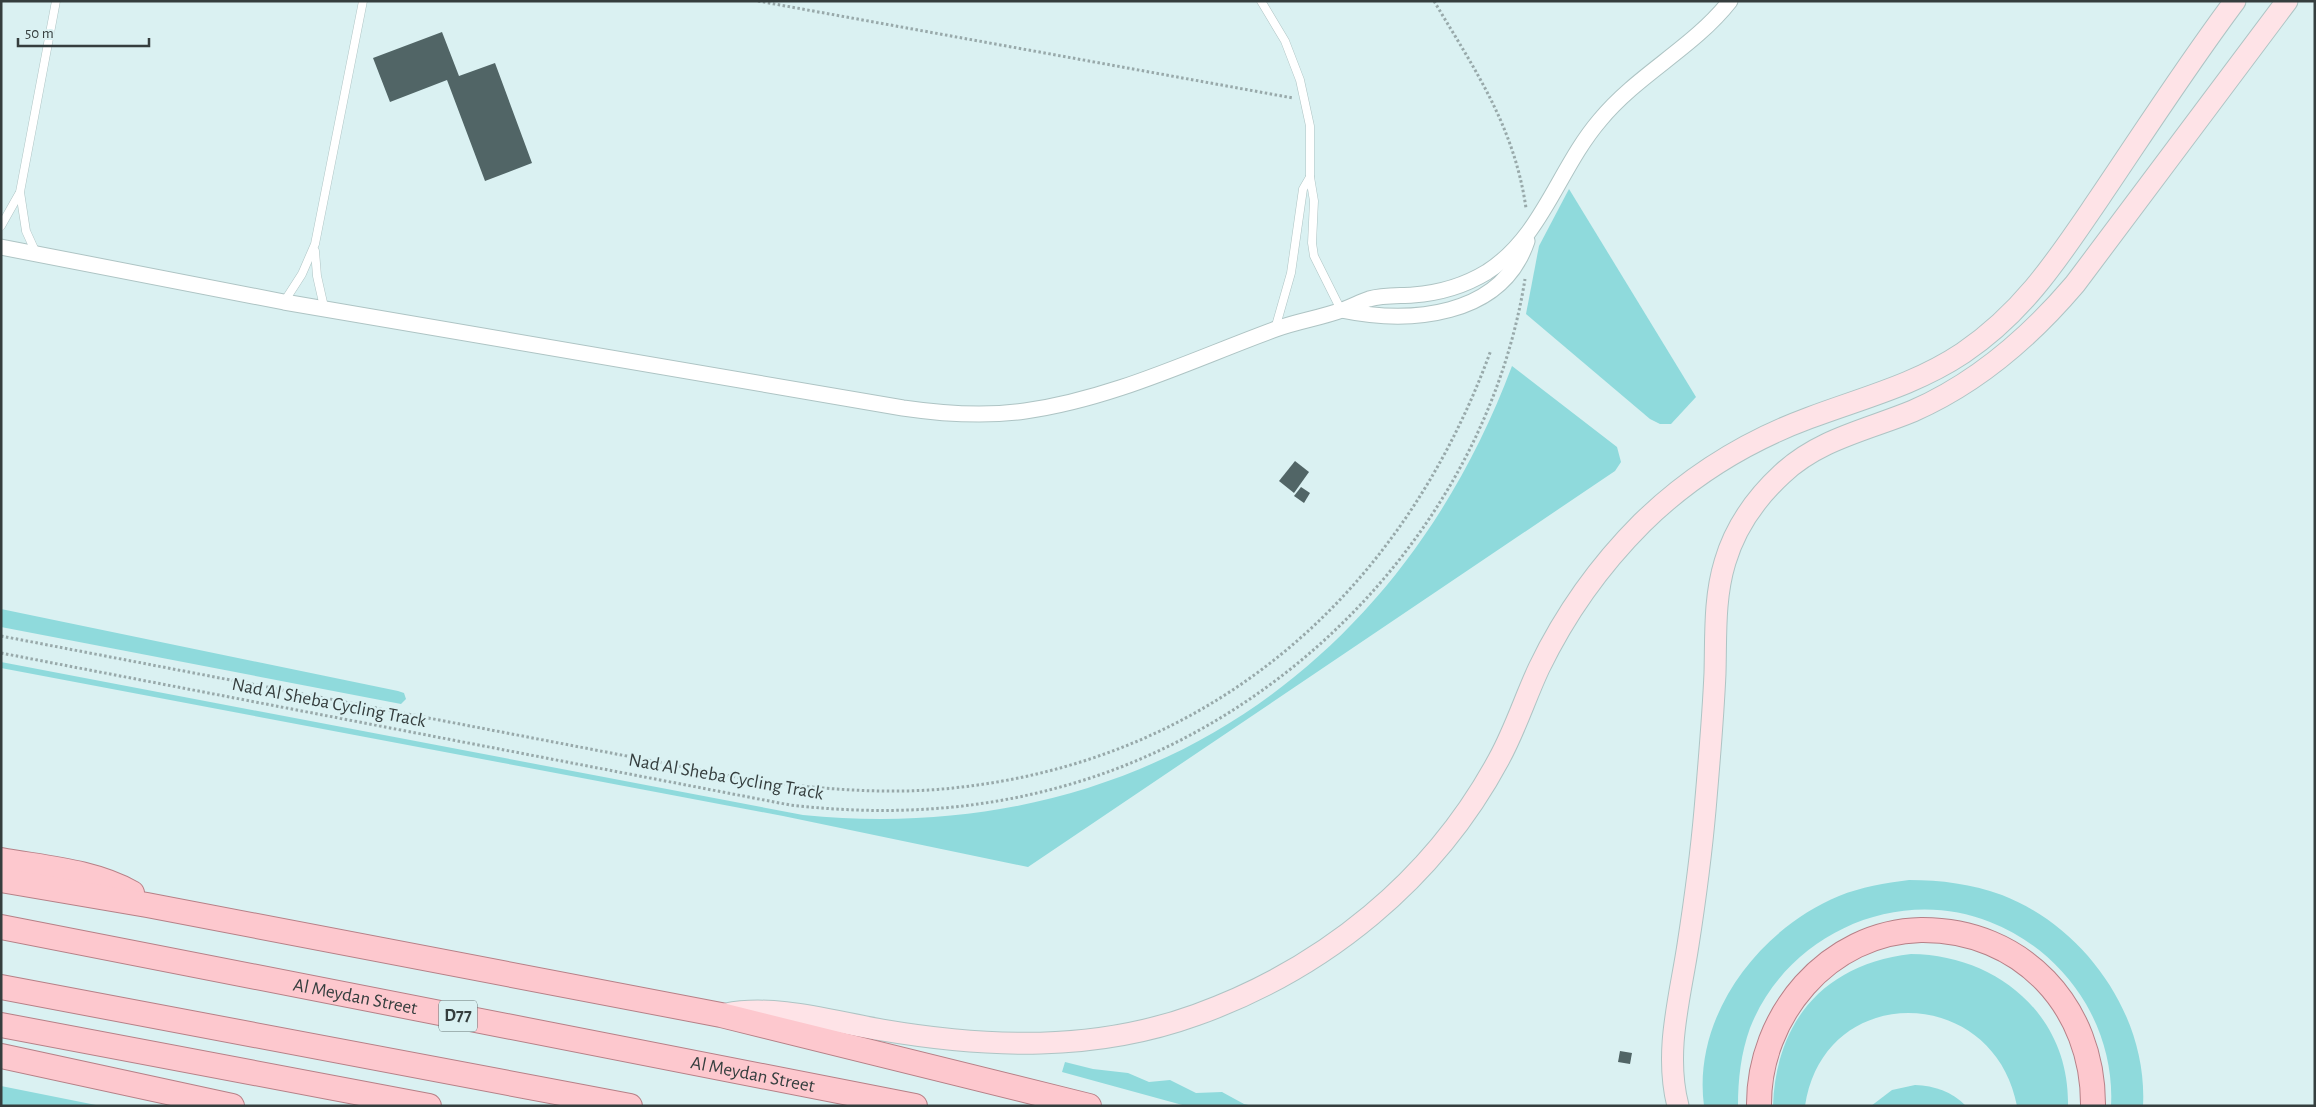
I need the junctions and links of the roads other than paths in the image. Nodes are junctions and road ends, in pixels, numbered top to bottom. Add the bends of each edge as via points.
1 (56, 1) edge
2 (364, 1) edge
3 (1261, 1) edge
4 (1730, 1) edge
5 (2235, 1) edge
6 (2287, 1) edge
7 (1310, 177) junction
8 (20, 192) junction
9 (1, 226) edge
10 (1530, 232) junction
11 (316, 244) junction
12 (1, 247) edge
13 (36, 254) junction
14 (284, 302) junction
15 (324, 307) junction
16 (1341, 310) junction
17 (1276, 329) junction
18 (1, 860) edge
19 (1, 880) edge
20 (147, 905) junction
21 (1, 927) edge
22 (1, 987) edge
23 (720, 1016) junction
24 (1, 1025) edge
25 (1, 1056) edge
26 (232, 1106) edge
27 (429, 1106) edge
28 (630, 1106) edge
29 (915, 1106) edge
30 (1089, 1106) edge
31 (1678, 1106) edge
32 (1759, 1106) edge
33 (2093, 1106) edge

1 - 8 lane
2 - 11 lane
3 - 7 lane via 1285,42 1306,101
4 - 10 street via 1708,26 1642,79 1600,120 1571,161
5 - 23 street via 2058,259 2006,319 1965,352 1919,378 1798,422 1721,461 1670,498 1624,542 1567,617 1537,672 1501,756 1467,812 1397,894 1337,942 1277,979 1212,1009 1134,1033 1076,1042 976,1043 769,1012 745,1011
6 - 31 street via 2075,284 2036,328 1991,366 1941,397 1888,421 1839,437 1801,458 1768,487 1742,522 1725,562 1717,605 1705,811 1673,1035 1673,1078
7 - 16 lane via 1314,193 1314,256
7 - 17 lane via 1302,194 1291,273
8 - 9 lane
8 - 13 lane via 26,231
10 - 16 street via 1504,260 1463,284 1433,293 1372,298
10 - 16 street via 1518,264 1506,278 1485,296 1461,308 1388,317
11 - 14 lane
11 - 15 lane via 317,276
12 - 13 street
13 - 14 street
14 - 15 street
15 - 17 street via 903,408 965,415 1027,411 1098,394
16 - 17 street
18 - 20 main road via 106,881
19 - 20 main road
20 - 23 main road
21 - 29 main road, Al Meydan Street / D77
22 - 28 main road
23 - 30 main road
24 - 27 main road
25 - 26 main road
32 - 33 main road via 1764,1059 1776,1025 1786,1007 1811,977 1861,944 1919,930 1978,938 2031,967 2070,1012 2091,1068

